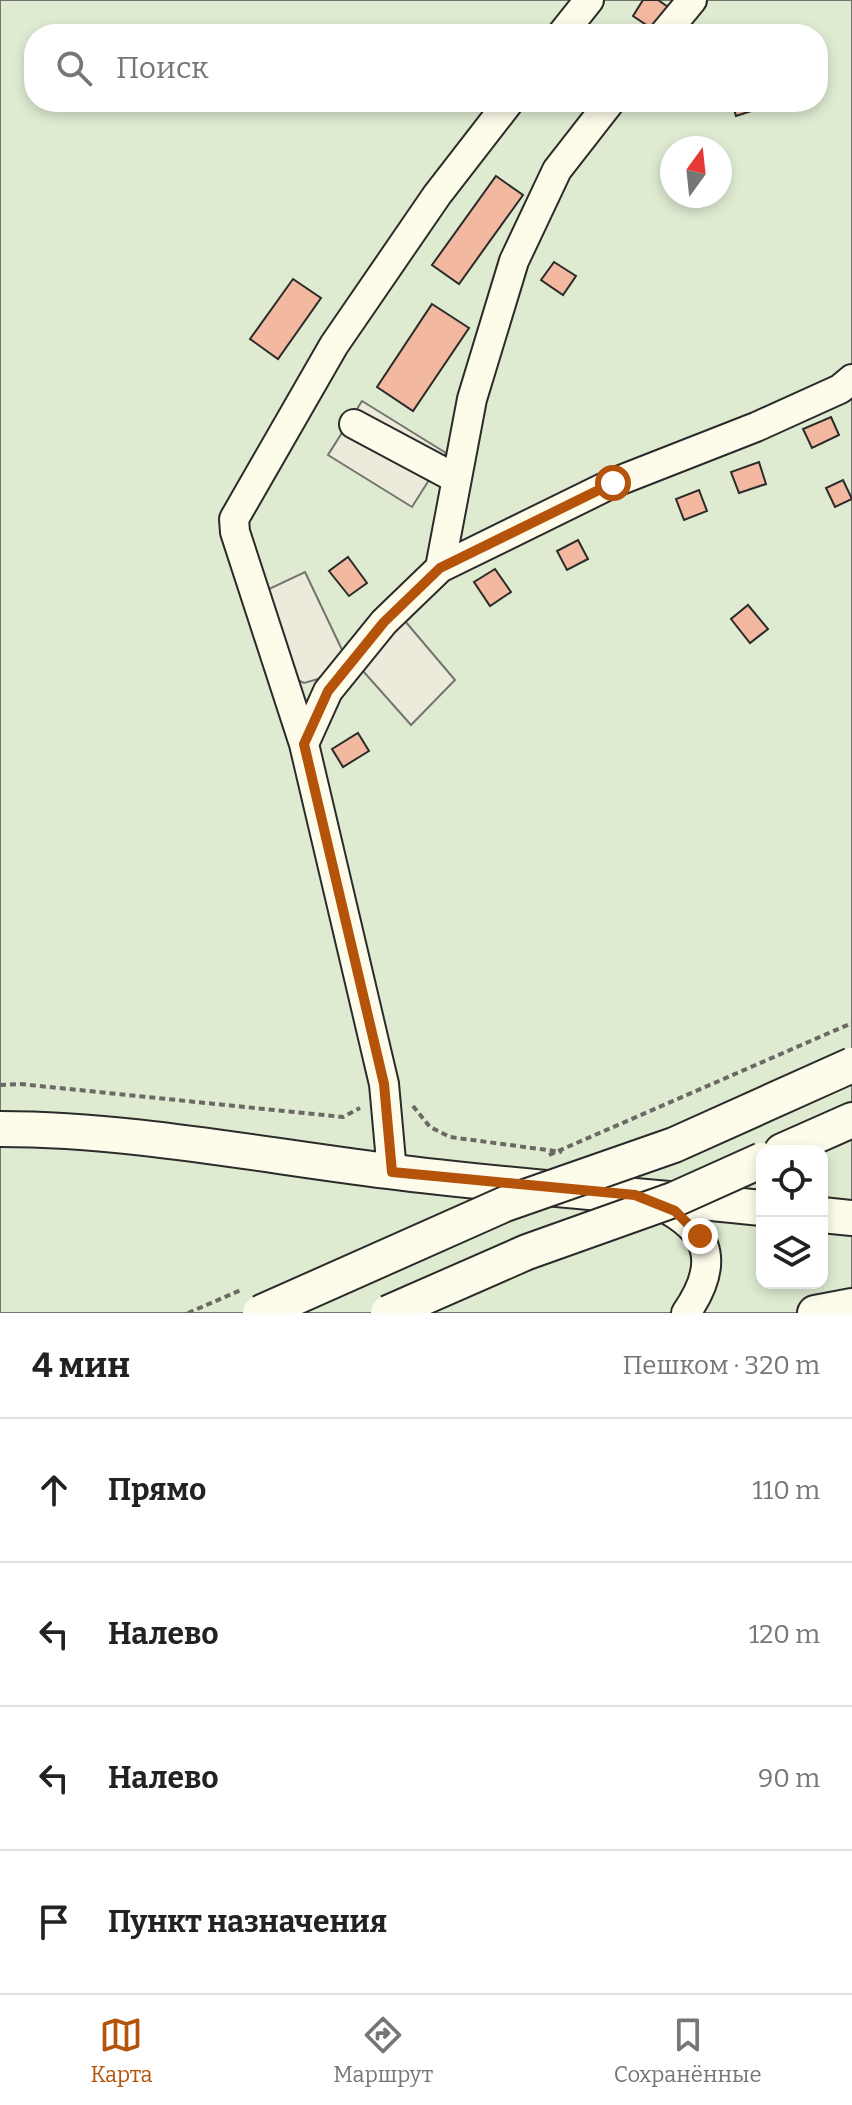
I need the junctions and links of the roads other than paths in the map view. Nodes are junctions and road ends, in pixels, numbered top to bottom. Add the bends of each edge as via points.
1 (589, 0) edge
2 (692, 0) edge
3 (570, 24) edge
4 (672, 24) edge
5 (501, 112) edge
6 (602, 112) edge
7 (852, 379) edge
8 (354, 424) dead end
9 (455, 478) junction
10 (440, 568) junction
11 (304, 744) junction
12 (852, 1065) edge
13 (852, 1120) edge
14 (0, 1129) edge
15 (796, 1145) edge
16 (756, 1163) edge
17 (392, 1172) junction
18 (635, 1195) junction
19 (756, 1207) edge
20 (828, 1216) edge
21 (852, 1218) edge
22 (852, 1306) edge
23 (260, 1313) edge
24 (388, 1313) edge
25 (686, 1313) edge
26 (815, 1313) edge

1 - 3 street
2 - 4 street
5 - 11 street via 334,345 234,519
6 - 9 street via 557,170 514,261 472,399
7 - 10 street via 756,427 613,483
8 - 9 street
9 - 10 street
10 - 11 street via 384,622 328,691
11 - 17 street via 384,1084
12 - 23 main road, bridge via 674,1145 505,1204
13 - 15 main road
14 - 17 main road via 119,1136
16 - 24 main road, bridge
17 - 18 main road
18 - 19 main road
18 - 25 street via 675,1211 700,1236 707,1263 701,1292
20 - 21 main road
22 - 26 main road

